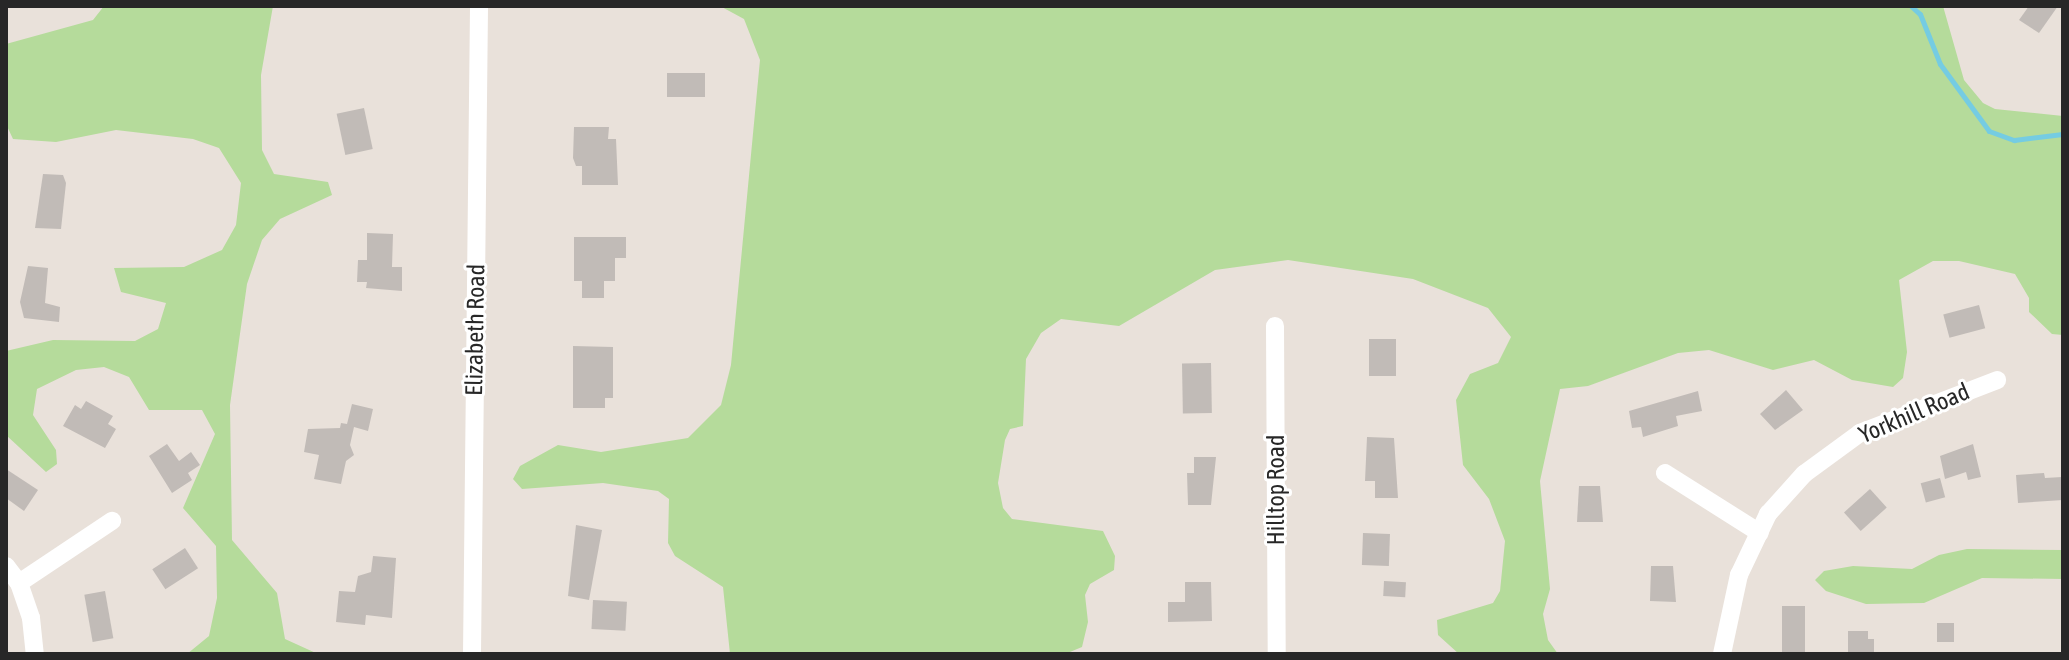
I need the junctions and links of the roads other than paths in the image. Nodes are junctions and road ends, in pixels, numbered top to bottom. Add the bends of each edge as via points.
1 (479, 6) edge
2 (1275, 326) dead end
3 (1997, 380) dead end
4 (1665, 473) dead end
5 (112, 521) dead end
6 (1760, 533) junction
7 (6, 566) edge
8 (19, 583) junction
9 (35, 654) edge
10 (472, 654) edge
11 (1277, 654) edge
12 (1722, 654) edge

1 - 10 street, Elizabeth Road
2 - 11 street, Hilltop Road
3 - 6 street, Yorkhill Road via 1860,433 1804,474 1768,514
4 - 6 street
5 - 8 street
6 - 12 street, Yorkhill Road via 1739,575
7 - 8 street
8 - 9 street via 31,618

